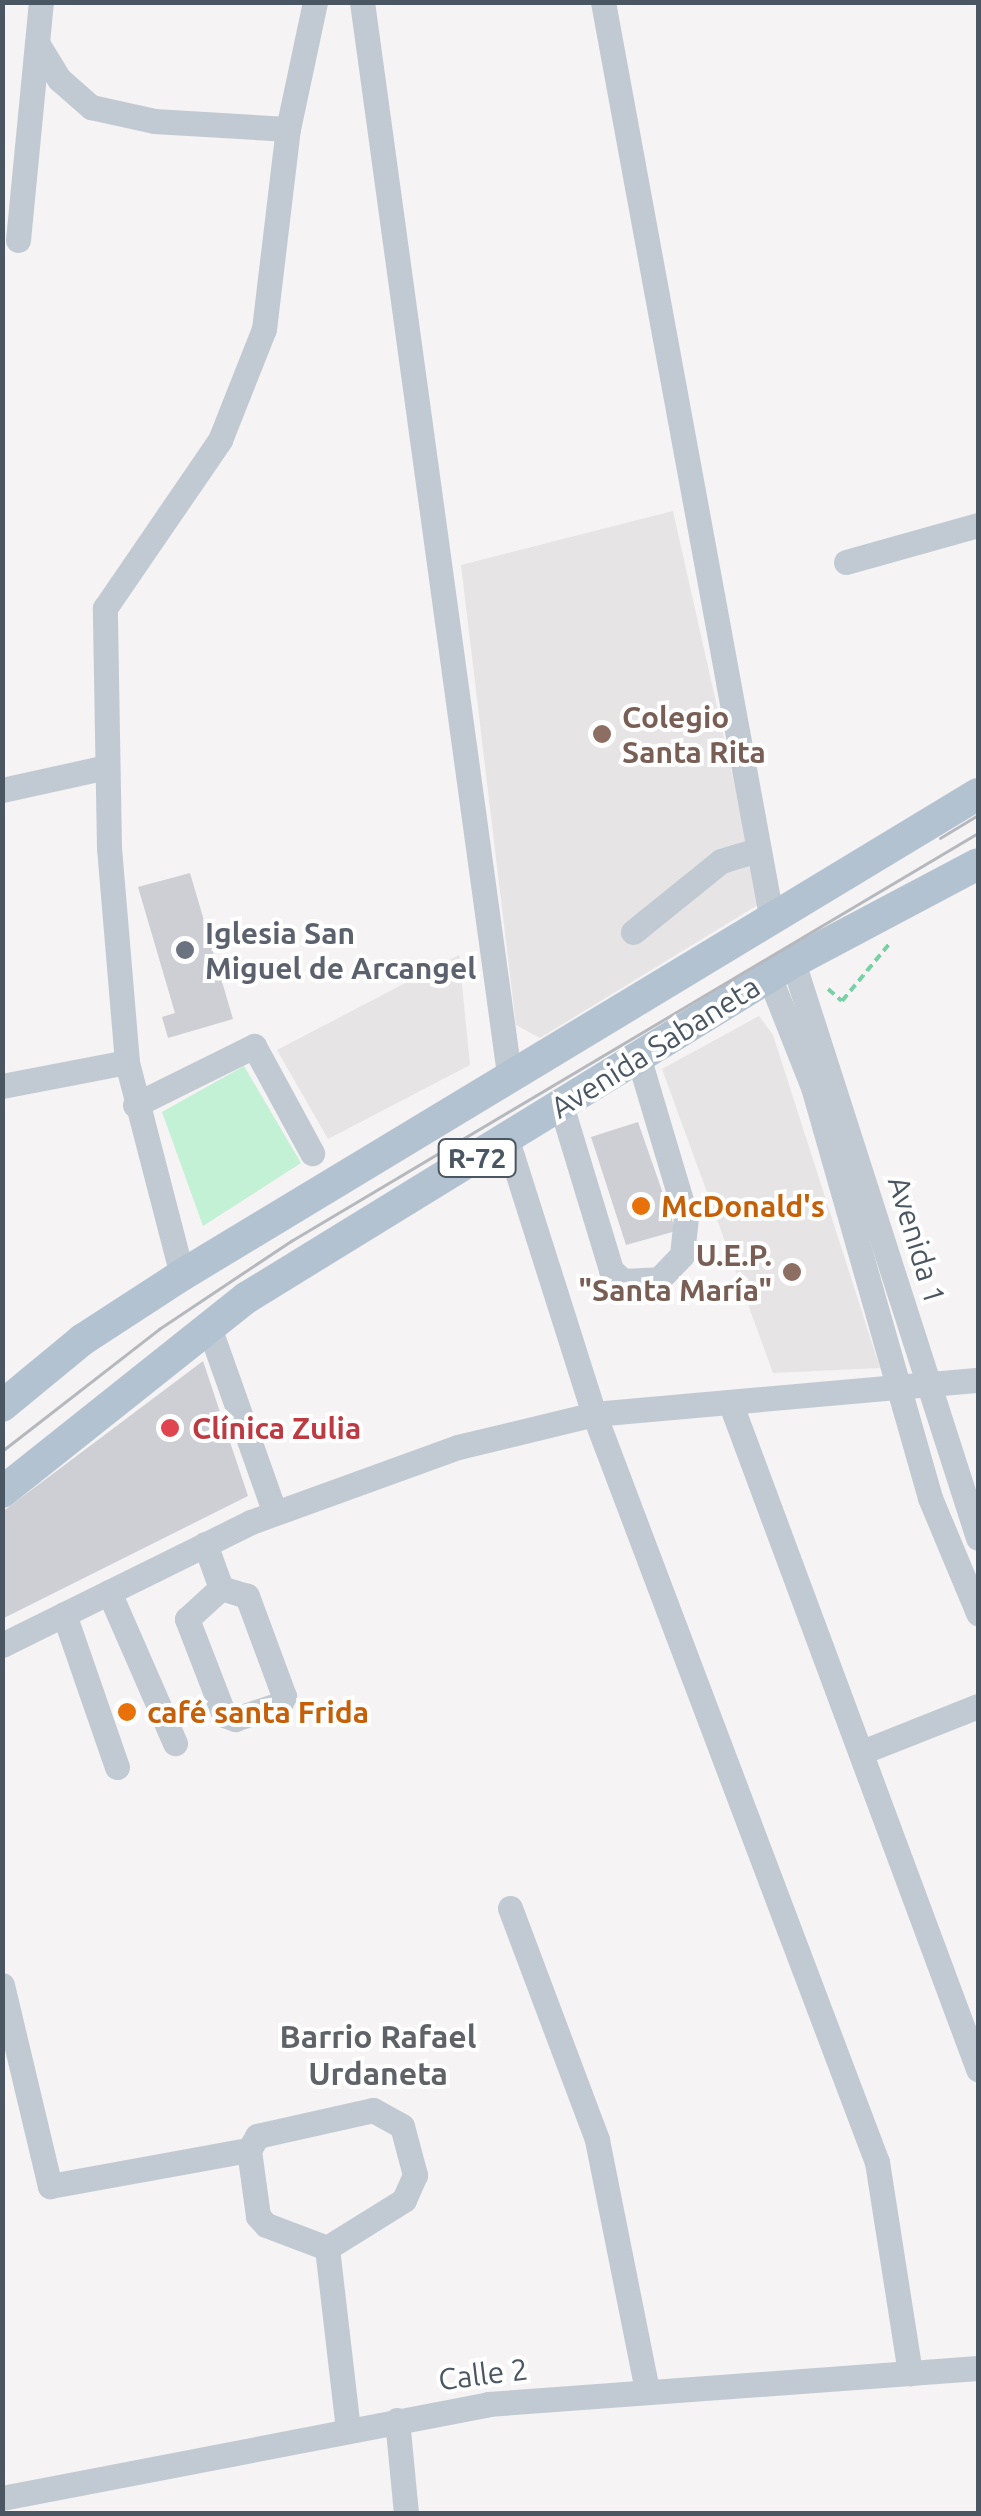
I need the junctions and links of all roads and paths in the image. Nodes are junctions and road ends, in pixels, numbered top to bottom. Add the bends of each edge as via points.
1 (41, 2) edge
2 (315, 2) edge
3 (362, 2) edge
4 (603, 2) edge
5 (38, 43) junction
6 (288, 130) junction
7 (18, 240) dead end
8 (978, 525) edge
9 (846, 562) dead end
10 (108, 767) junction
11 (2, 790) edge
12 (978, 794) edge
13 (758, 850) junction
14 (978, 864) edge
15 (771, 916) junction
16 (632, 932) dead end
17 (885, 956) dead end
18 (781, 969) junction
19 (842, 1002) dead end
20 (638, 1056) junction
21 (127, 1062) junction
22 (509, 1074) junction
23 (2, 1086) edge
24 (134, 1105) junction
25 (561, 1105) junction
26 (508, 1140) junction
27 (312, 1153) dead end
28 (182, 1275) junction
29 (209, 1328) junction
30 (978, 1380) edge
31 (914, 1385) junction
32 (730, 1402) junction
33 (2, 1406) edge
34 (594, 1414) junction
35 (2, 1492) edge
36 (274, 1512) junction
37 (978, 1538) edge
38 (205, 1544) junction
39 (221, 1588) junction
40 (109, 1592) junction
41 (978, 1612) edge
42 (64, 1614) junction
43 (2, 1645) edge
44 (978, 1706) edge
45 (175, 1743) dead end
46 (862, 1752) junction
47 (117, 1767) dead end
48 (510, 1908) dead end
49 (2, 1985) edge
50 (977, 2054) edge
51 (249, 2150) junction
52 (327, 2248) junction
53 (978, 2368) edge
54 (910, 2372) junction
55 (647, 2391) junction
56 (397, 2420) junction
57 (348, 2429) junction
58 (2, 2498) edge
59 (406, 2514) edge

1 - 5 street
2 - 6 street
3 - 22 street
4 - 13 street
5 - 6 street via 58,79 91,107 154,121
5 - 7 street
6 - 10 street via 264,330 220,440 104,608
8 - 9 street
10 - 11 street
10 - 21 street
12 - 15 main road, Avenida Sabaneta / R-72
13 - 15 street
13 - 16 street via 721,861
14 - 18 main road, Avenida Sabaneta / R-72
15 - 22 main road, Avenida Sabaneta / R-72
17 - 19 path
18 - 20 main road, Avenida Sabaneta / R-72
18 - 31 street via 813,1087
20 - 25 main road, Avenida Sabaneta / R-72
20 - 25 street via 686,1217 682,1255 659,1279 623,1281 611,1270
21 - 23 street
21 - 24 street
22 - 28 main road, Avenida Sabaneta / R-72
24 - 27 street via 254,1046
24 - 28 street
25 - 26 main road, Avenida Sabaneta / R-72
26 - 29 main road, Avenida Sabaneta / R-72 via 246,1298
26 - 34 street
28 - 33 main road, Avenida Sabaneta / R-72 via 82,1340
29 - 35 main road, Avenida Sabaneta / R-72
29 - 36 street
30 - 31 street
31 - 32 street
31 - 37 street
31 - 41 street via 930,1498
32 - 34 street
32 - 46 street
34 - 36 street via 458,1447
34 - 54 street via 878,2162
36 - 38 street
38 - 39 street
38 - 40 street
39 - 39 street via 188,1618 224,1715 234,1719 280,1704 284,1696 247,1596
40 - 42 street
40 - 45 street
42 - 43 street
42 - 47 street
44 - 46 street
46 - 50 street
48 - 55 street via 597,2140
49 - 51 street via 50,2186
51 - 52 street via 258,2216 276,2231
51 - 52 street via 257,2136 272,2131 374,2110 402,2126 416,2176 412,2191
52 - 57 street
53 - 54 street, Calle 2
54 - 55 street, Calle 2
55 - 56 street, Calle 2 via 488,2404
56 - 57 street, Calle 2
56 - 59 street
57 - 58 street, Calle 2

